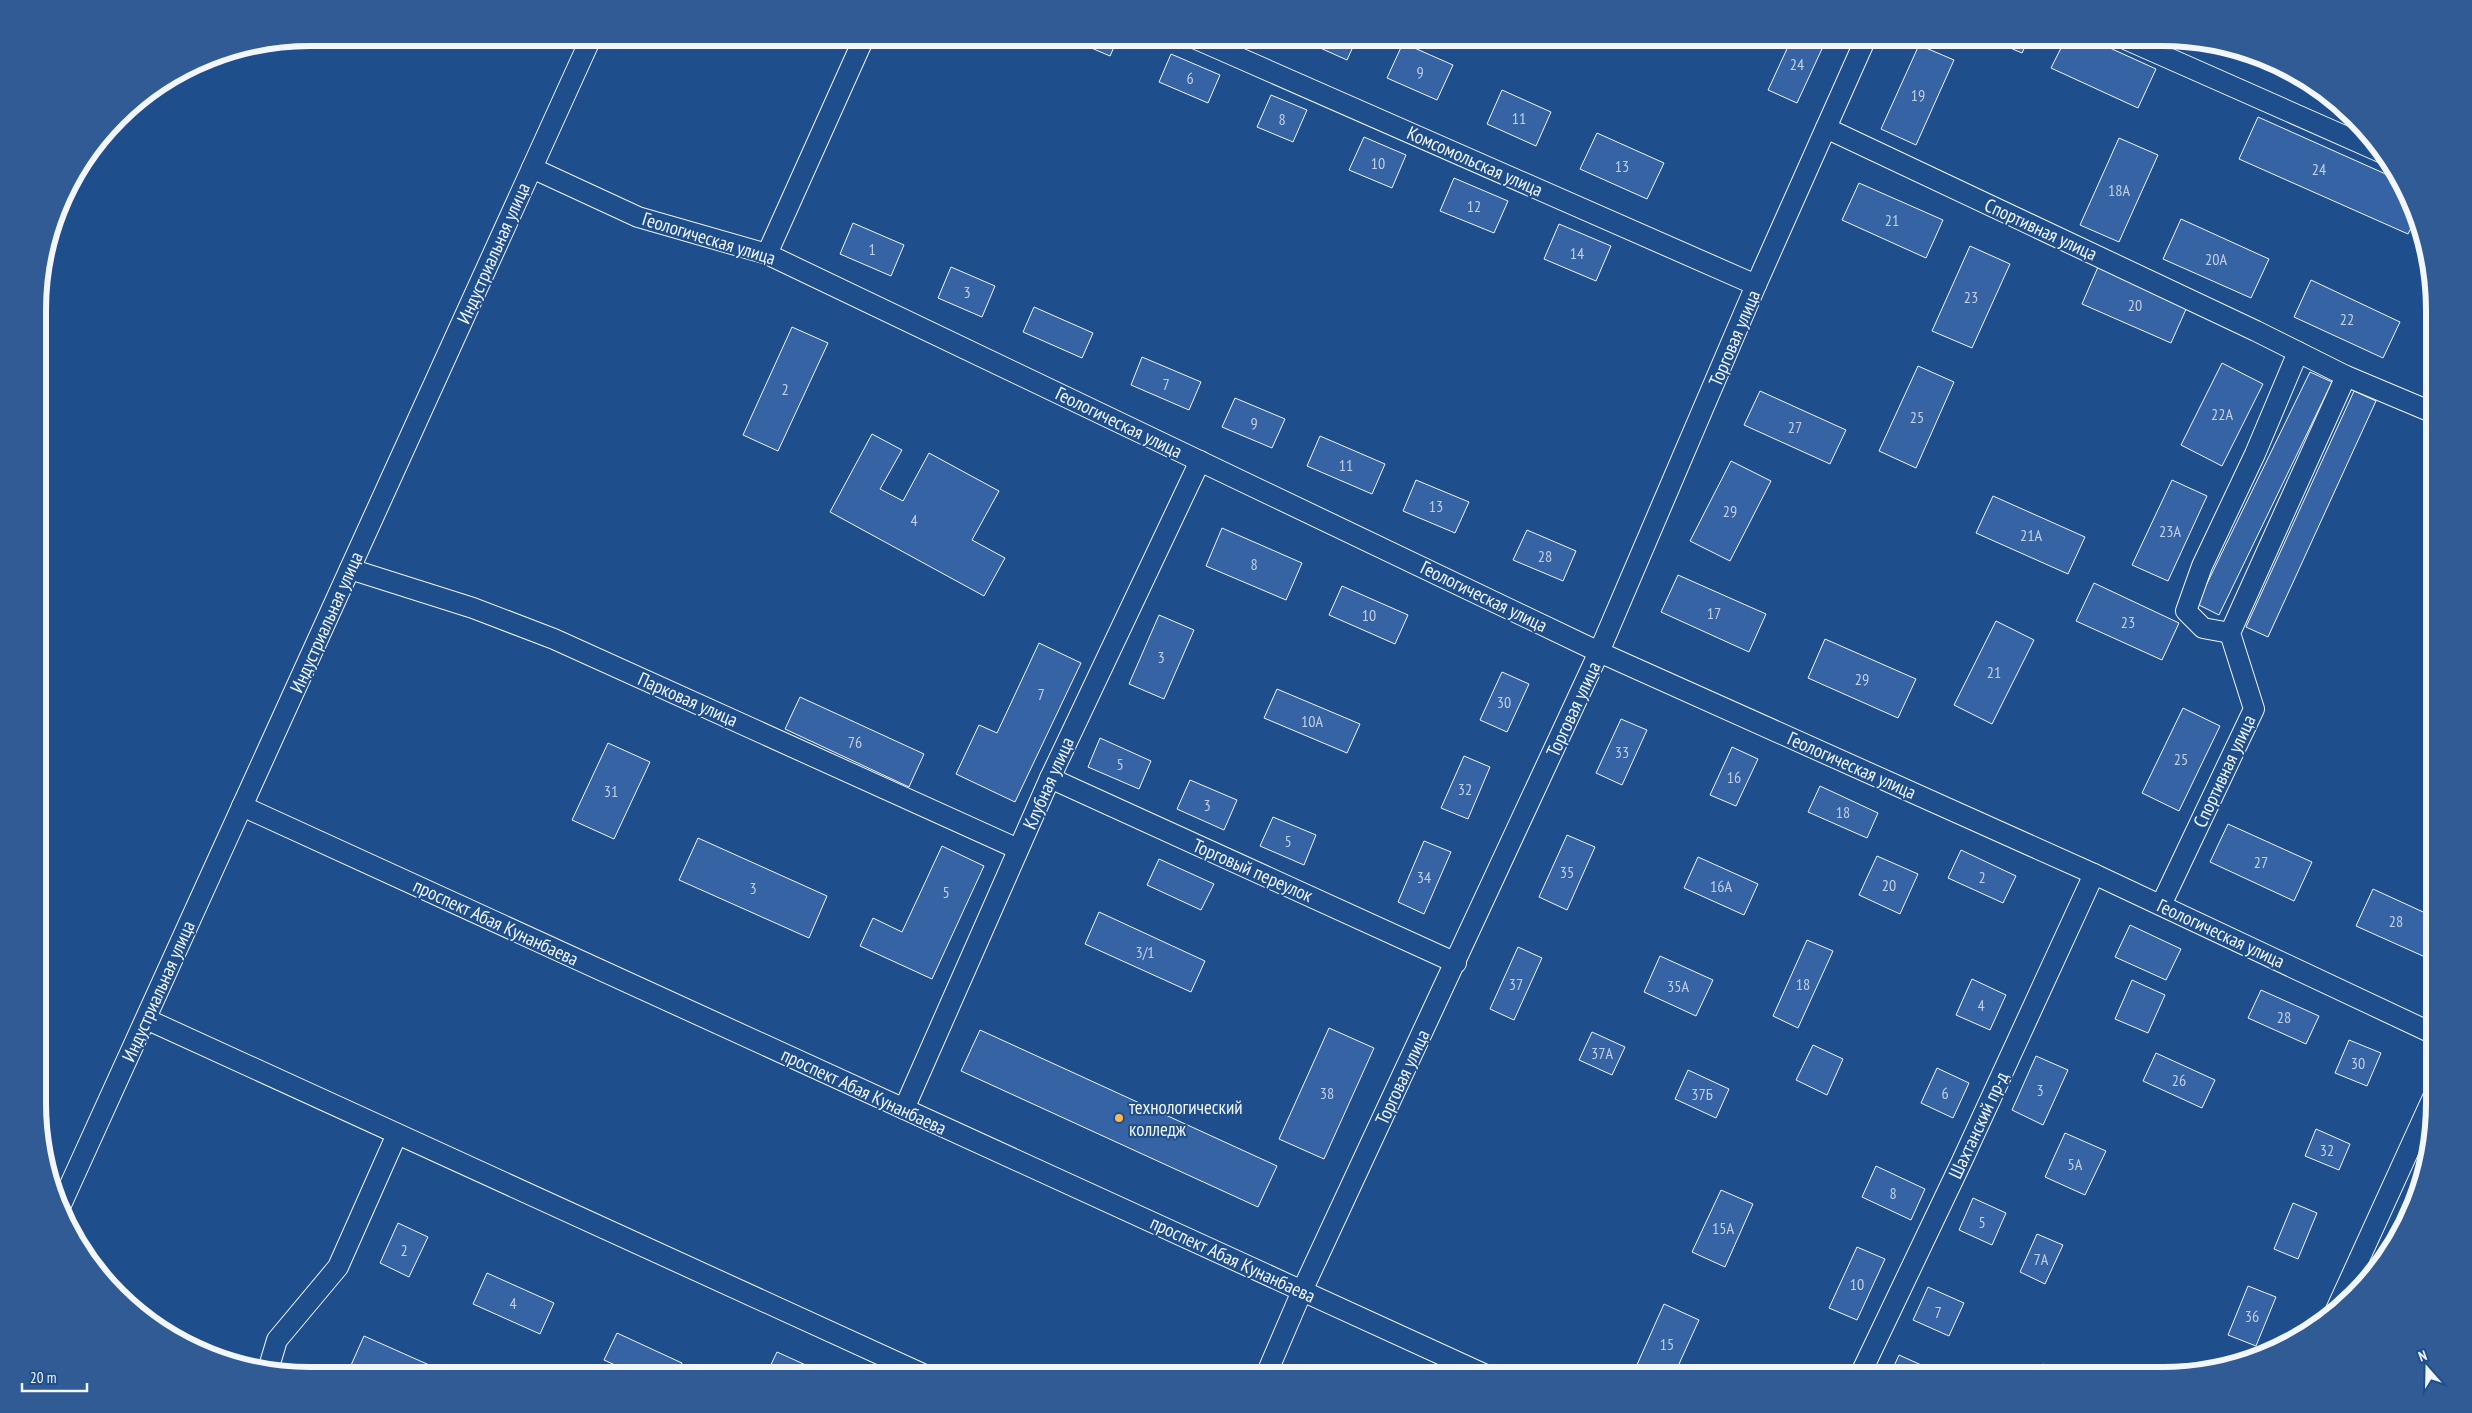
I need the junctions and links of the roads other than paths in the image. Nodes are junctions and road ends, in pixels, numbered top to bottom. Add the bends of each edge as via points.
1 (587, 46) edge
2 (860, 46) edge
3 (1212, 46) edge
4 (1862, 46) edge
5 (2140, 46) edge
6 (1826, 128) junction
7 (2368, 147) edge
8 (532, 168) junction
9 (767, 254) junction
10 (1756, 285) junction
11 (2298, 352) junction
12 (2346, 376) junction
13 (2426, 410) edge
14 (1200, 461) junction
15 (350, 569) junction
16 (2230, 633) junction
17 (1599, 652) junction
18 (1050, 778) junction
19 (242, 806) junction
20 (1018, 850) junction
21 (2094, 874) junction
22 (2161, 905) junction
23 (1456, 962) junction
24 (146, 1019) junction
25 (2426, 1030) edge
26 (904, 1109) junction
27 (2425, 1114) edge
28 (397, 1134) junction
29 (64, 1198) edge
30 (1302, 1291) junction
31 (2344, 1293) edge
32 (270, 1363) edge
33 (907, 1367) edge
34 (1269, 1367) edge
35 (1468, 1367) edge
36 (1864, 1367) edge

1 - 8 street, Индустриальная улица
2 - 9 street
3 - 10 street, Комсомольская улица
4 - 6 street, Торговая улица
5 - 7 street
6 - 10 street, Торговая улица
6 - 11 street, Спортивная улица
8 - 9 street, Геологическая улица via 638,217
8 - 15 street, Индустриальная улица
9 - 14 street, Геологическая улица
10 - 17 street, Торговая улица
11 - 12 street, Спортивная улица
11 - 16 street via 2255,454 2202,566 2186,611 2203,628
12 - 13 street, Спортивная улица
12 - 16 street
14 - 17 street, Геологическая улица
14 - 18 street, Клубная улица
15 - 19 street, Индустриальная улица
15 - 20 street, Парковая улица via 473,608 554,639
16 - 22 street, Спортивная улица via 2254,709
17 - 21 street, Геологическая улица
17 - 23 street, Торговая улица
18 - 20 street, Клубная улица
18 - 23 street, Торговый переулок
19 - 24 street, Индустриальная улица
19 - 26 street, проспект Абая Кунанбаева
20 - 26 street, Клубная улица
21 - 22 street, Геологическая улица
21 - 36 street, Шахтанский пр-д
22 - 25 street, Геологическая улица
23 - 30 street, Торговая улица
24 - 28 street
24 - 29 street, Индустриальная улица
26 - 30 street, проспект Абая Кунанбаева
27 - 31 street
28 - 32 street via 338,1267 277,1340
28 - 33 street
30 - 34 street, Торговая улица
30 - 35 street, проспект Абая Кунанбаева

